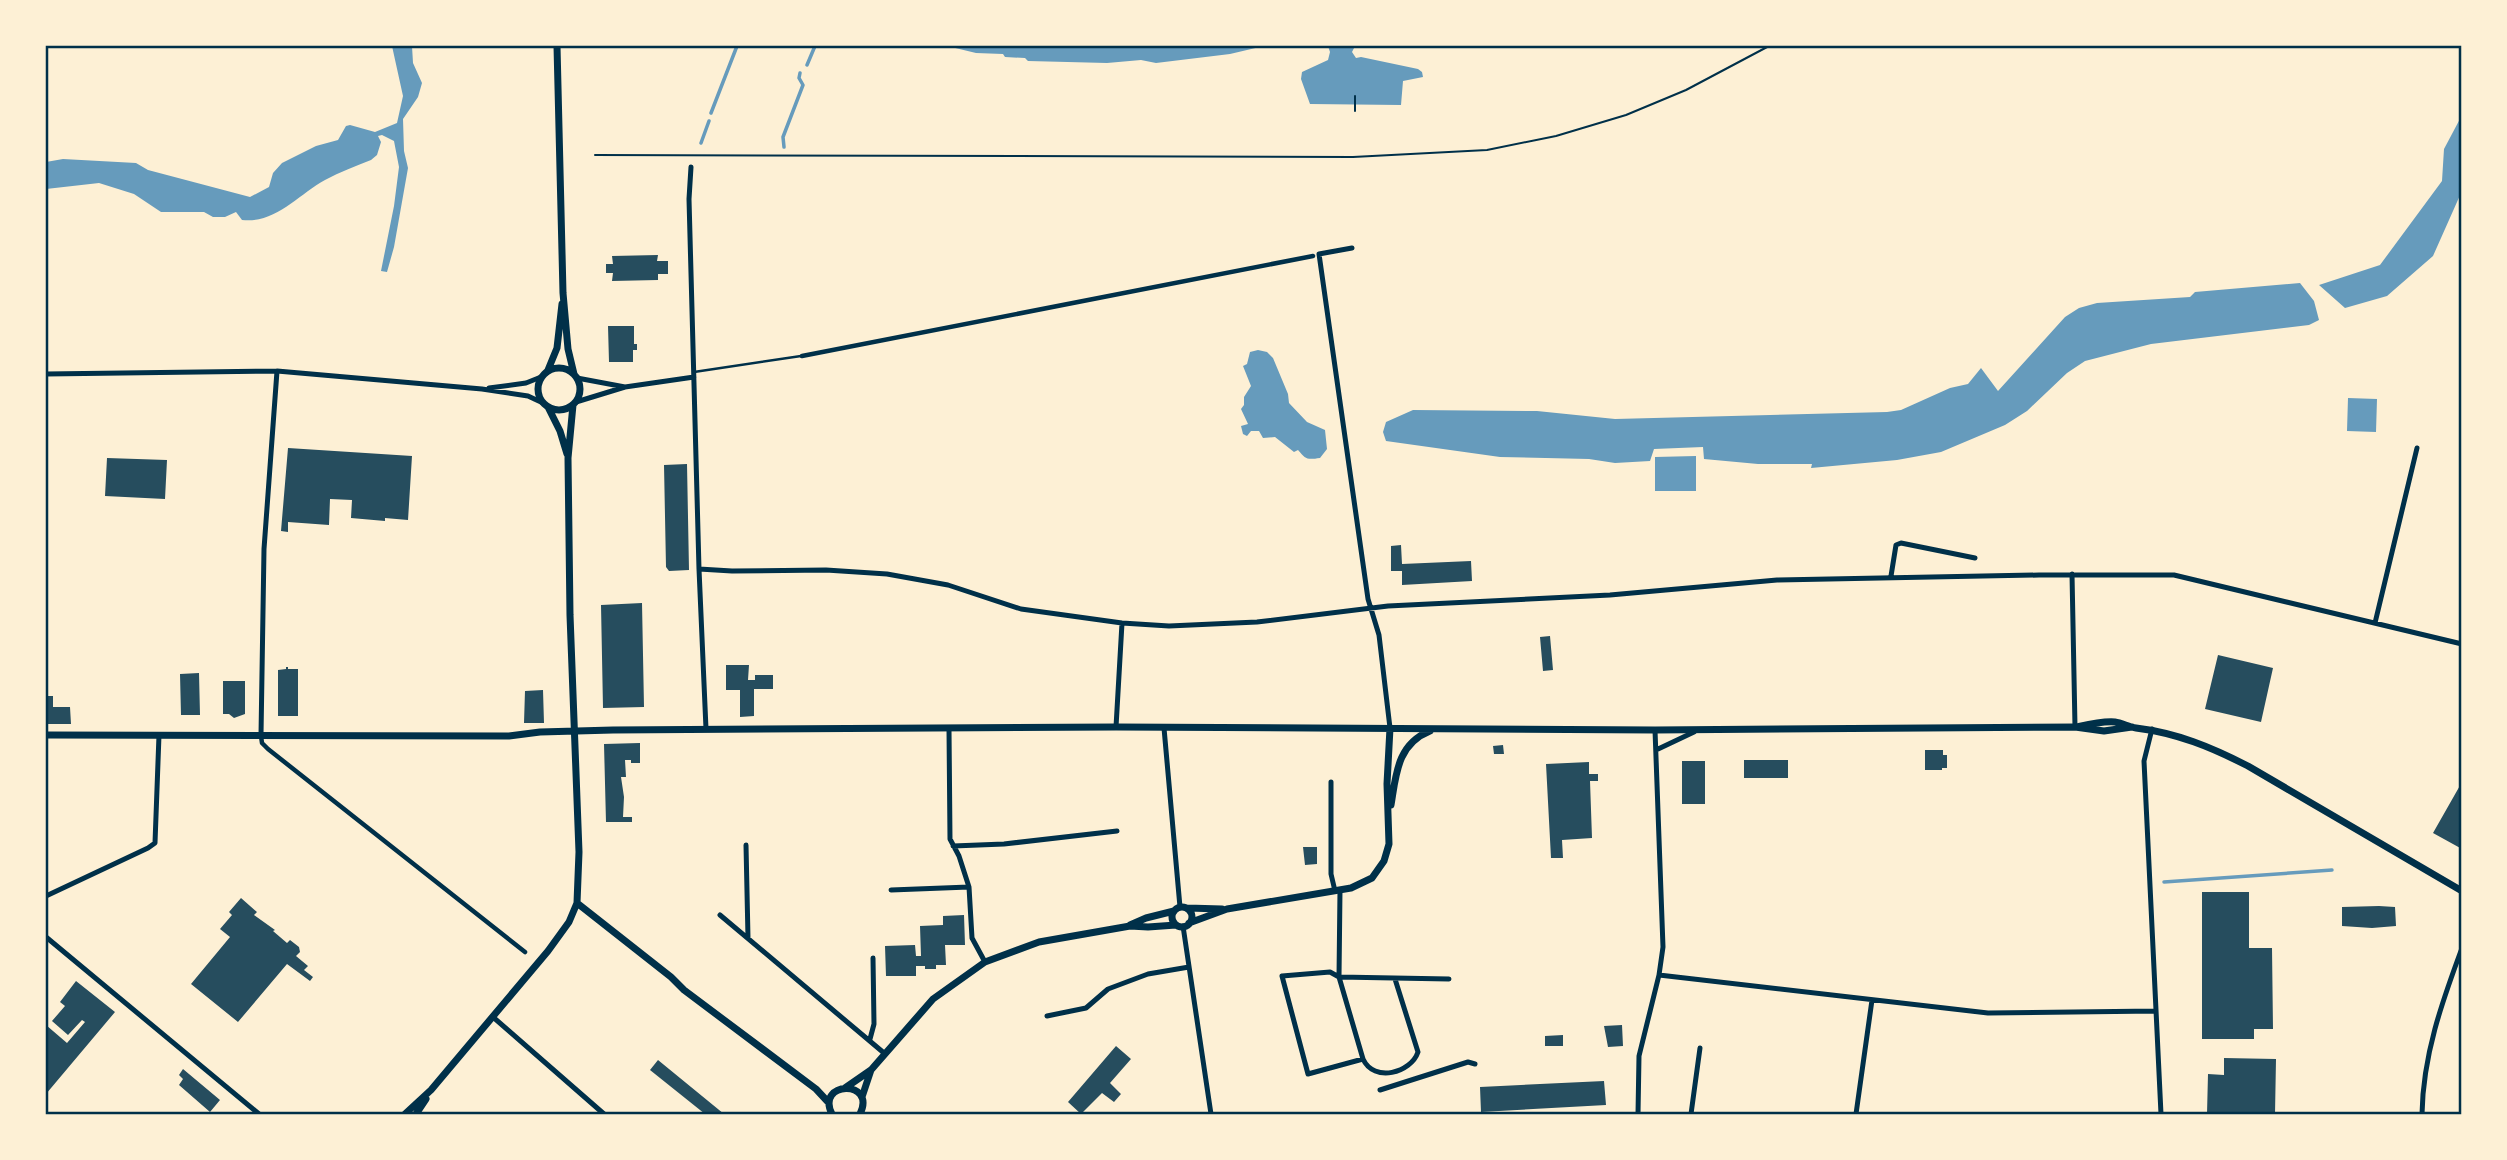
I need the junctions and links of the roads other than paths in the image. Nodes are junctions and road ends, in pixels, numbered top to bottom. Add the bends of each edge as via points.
1 (557, 46) edge
2 (691, 167) dead end
3 (1352, 248) dead end
4 (1316, 255) junction
5 (563, 293) junction
6 (802, 356) joint
7 (276, 371) junction
8 (548, 371) junction
9 (46, 374) edge
10 (694, 375) junction
11 (576, 376) junction
12 (541, 377) junction
13 (625, 387) junction
14 (482, 388) junction
15 (574, 403) junction
16 (545, 405) junction
17 (2417, 448) dead end
18 (568, 458) junction
19 (1975, 558) dead end
20 (699, 569) junction
21 (2072, 574) junction
22 (1891, 576) junction
23 (1371, 608) junction
24 (2375, 622) junction
25 (1122, 623) junction
26 (2462, 644) edge
27 (1116, 727) junction
28 (2076, 727) junction
29 (1164, 728) junction
30 (1390, 728) junction
31 (706, 729) junction
32 (949, 729) junction
33 (1433, 729) junction
34 (1699, 729) junction
35 (2152, 729) junction
36 (1655, 730) junction
37 (575, 731) junction
38 (46, 735) edge
39 (261, 735) junction
40 (159, 736) junction
41 (1656, 751) junction
42 (1331, 782) dead end
43 (1388, 825) junction
44 (1117, 831) dead end
45 (951, 843) junction
46 (746, 845) dead end
47 (969, 887) junction
48 (891, 890) dead end
49 (1337, 890) junction
50 (2462, 891) edge
51 (46, 896) edge
52 (577, 904) junction
53 (1180, 909) junction
54 (1227, 909) junction
55 (720, 915) dead end
56 (1183, 924) junction
57 (1130, 926) junction
58 (46, 937) edge
59 (748, 938) junction
60 (2462, 948) edge
61 (525, 952) dead end
62 (873, 957) dead end
63 (985, 962) junction
64 (1189, 967) junction
65 (1659, 975) junction
66 (1339, 977) junction
67 (1395, 979) junction
68 (1448, 979) dead end
69 (1872, 1000) junction
70 (2156, 1011) junction
71 (1047, 1016) dead end
72 (493, 1017) junction
73 (870, 1039) junction
74 (1700, 1048) dead end
75 (884, 1053) junction
76 (1363, 1059) junction
77 (1475, 1064) dead end
78 (871, 1070) junction
79 (845, 1088) junction
80 (432, 1090) junction
81 (1380, 1090) dead end
82 (829, 1103) junction
83 (863, 1106) edge
84 (600, 1113) edge
85 (830, 1114) edge
86 (259, 1115) edge
87 (405, 1115) edge
88 (416, 1115) edge
89 (1211, 1115) edge
90 (1638, 1115) edge
91 (1691, 1115) edge
92 (1856, 1115) edge
93 (2161, 1115) edge
94 (2422, 1115) edge

1 - 5 street
2 - 10 street
3 - 4 street
4 - 6 street
4 - 23 street
5 - 8 street via 557,348
5 - 11 street via 568,349
6 - 10 lane
7 - 9 street
7 - 14 street
7 - 39 street via 264,549
8 - 11 street via 562,368
8 - 12 street
10 - 13 street
10 - 20 street
11 - 13 street
11 - 15 street via 580,393
12 - 14 street
12 - 16 street via 538,390
13 - 15 street
14 - 16 street via 528,396
15 - 16 street via 563,410
15 - 18 street
16 - 18 street
17 - 24 street
18 - 37 street
19 - 22 street via 1901,543 1894,551
20 - 25 street via 887,574 948,585 1021,609
20 - 31 street
21 - 22 street
21 - 24 street via 2185,577
21 - 28 street
22 - 23 street
23 - 25 street via 1232,624
23 - 30 street via 1379,635
24 - 26 street
25 - 27 street
27 - 29 street
27 - 32 street
28 - 34 street
28 - 35 street via 2114,722
29 - 30 street
29 - 53 street
30 - 33 street
30 - 43 street
31 - 32 street
31 - 37 street
32 - 45 street
33 - 36 street
33 - 43 street via 1413,740 1401,757
34 - 36 street
34 - 41 street
35 - 50 street via 2193,740 2248,766
35 - 70 street via 2144,761
36 - 41 street
37 - 39 street via 509,736
37 - 52 street
38 - 40 street
39 - 40 street
39 - 61 street via 268,749
40 - 51 street via 155,843
41 - 65 street via 1663,907
42 - 49 street via 1331,874
43 - 49 street via 1388,852 1380,869 1361,885
44 - 45 street via 1003,844
45 - 47 street
46 - 59 street
47 - 48 street
47 - 63 street via 972,938
49 - 54 street
49 - 66 street
52 - 72 street via 558,939
52 - 82 street
53 - 54 street
53 - 56 street via 1172,918
53 - 56 street via 1191,915
53 - 57 street
54 - 56 street
55 - 59 street
56 - 57 street
56 - 64 street
57 - 63 street via 1038,942
58 - 86 street
59 - 73 street
60 - 94 street via 2433,1033
62 - 73 street
63 - 75 street via 933,999
64 - 71 street via 1148,974 1108,989 1086,1008
64 - 89 street
65 - 69 street
65 - 90 street via 1642,1040
66 - 67 street
66 - 76 street
66 - 76 street via 1330,972 1282,976 1308,1074
67 - 68 street
67 - 76 street via 1417,1057 1410,1065 1385,1073 1372,1071
69 - 70 street via 1988,1013
69 - 92 street
70 - 93 street
72 - 80 street
72 - 84 street
73 - 75 street
74 - 91 street
75 - 78 street
77 - 81 street via 1468,1062
78 - 79 street
78 - 83 street
79 - 82 street via 833,1094
79 - 83 street via 855,1090
80 - 87 street
80 - 88 street
82 - 85 street

